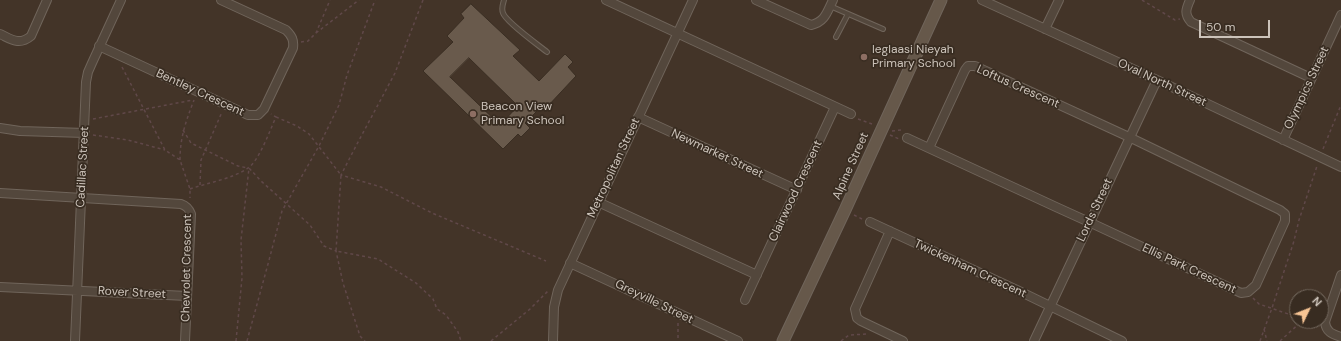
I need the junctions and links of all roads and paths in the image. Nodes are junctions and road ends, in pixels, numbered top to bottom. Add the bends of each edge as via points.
1 (47, 0) edge
2 (120, 0) edge
3 (221, 0) edge
4 (330, 0) edge
5 (359, 0) edge
6 (375, 0) edge
7 (422, 0) edge
8 (504, 0) edge
9 (606, 0) edge
10 (693, 0) edge
11 (756, 0) edge
12 (941, 0) edge
13 (982, 0) edge
14 (1059, 0) edge
15 (1142, 0) edge
16 (1190, 0) edge
17 (831, 3) edge
18 (848, 14) junction
19 (1341, 15) edge
20 (1181, 19) dead end
21 (1045, 29) junction
22 (883, 30) dead end
23 (316, 33) junction
24 (678, 33) junction
25 (0, 34) edge
26 (836, 37) dead end
27 (294, 42) junction
28 (100, 46) junction
29 (546, 52) dead end
30 (124, 58) junction
31 (1311, 78) junction
32 (1156, 80) junction
33 (196, 96) junction
34 (226, 105) junction
35 (1341, 105) edge
36 (835, 107) junction
37 (144, 109) junction
38 (264, 109) junction
39 (854, 116) joint
40 (276, 117) junction
41 (638, 117) junction
42 (85, 121) junction
43 (872, 124) dead end
44 (0, 128) edge
45 (183, 130) junction
46 (85, 133) junction
47 (1129, 137) junction
48 (907, 138) dead end
49 (1283, 140) junction
50 (318, 146) junction
51 (928, 148) junction
52 (165, 150) junction
53 (205, 150) junction
54 (1320, 157) junction
55 (180, 160) junction
56 (1341, 167) edge
57 (249, 168) junction
58 (342, 174) junction
59 (200, 186) junction
60 (190, 189) junction
61 (797, 190) junction
62 (0, 193) edge
63 (81, 197) junction
64 (598, 202) junction
65 (286, 203) junction
66 (190, 210) junction
67 (870, 222) dead end
68 (1089, 222) junction
69 (890, 231) junction
70 (336, 251) junction
71 (546, 261) dead end
72 (570, 263) junction
73 (1341, 275) edge
74 (757, 276) junction
75 (0, 287) edge
76 (550, 289) dead end
77 (77, 291) junction
78 (1248, 292) junction
79 (187, 296) junction
80 (745, 300) dead end
81 (1050, 307) junction
82 (1272, 308) junction
83 (1289, 314) edge
84 (678, 321) dead end
85 (1264, 329) junction
86 (1293, 329) edge
87 (884, 332) junction
88 (1341, 337) edge
89 (75, 341) edge
90 (186, 341) edge
91 (236, 341) edge
92 (246, 341) edge
93 (365, 341) edge
94 (461, 341) edge
95 (491, 341) edge
96 (553, 341) edge
97 (678, 341) edge
98 (738, 341) edge
99 (783, 341) edge
100 (840, 341) edge
101 (904, 341) edge
102 (1034, 341) edge
103 (1122, 341) edge
104 (1260, 341) edge
105 (1267, 341) edge
106 (1280, 341) edge

1 - 25 street via 31,36 27,39 18,42
2 - 28 street, Cadillac Street
3 - 27 street via 286,30
4 - 23 path
5 - 23 path
6 - 50 path via 347,75 339,105
7 - 58 path via 395,73
8 - 29 lane via 502,8 505,16
9 - 24 street
10 - 24 street, Metropolitan Street
11 - 17 street via 810,25 818,23 824,17
12 - 99 street, Alpine Street
13 - 21 street, Oval North Street
14 - 21 street
15 - 20 path via 1175,20
16 - 31 street via 1186,13 1191,22
17 - 18 lane
18 - 22 lane
18 - 26 lane
19 - 31 street, Olympics Street
21 - 32 street, Oval North Street
23 - 27 path via 308,41
24 - 36 street
24 - 41 street, Metropolitan Street
27 - 38 street, Bentley Crescent
28 - 30 street, Bentley Crescent
28 - 42 street, Cadillac Street via 88,72
30 - 33 street, Bentley Crescent
30 - 37 path via 121,65
31 - 49 street, Olympics Street
32 - 47 street, Lords Street
32 - 49 street, Oval North Street
33 - 34 street, Bentley Crescent
33 - 37 path
33 - 45 path
34 - 38 street, Bentley Crescent via 252,116 258,115
34 - 53 path
35 - 54 path
36 - 39 street
36 - 61 street, Clairwood Crescent
37 - 42 path
37 - 52 path
38 - 40 path
39 - 43 path
40 - 50 path via 309,134
40 - 57 path via 260,152
41 - 61 street, Newmarket Street
41 - 64 street, Metropolitan Street
42 - 46 street, Cadillac Street
44 - 46 street
45 - 53 path via 191,143
45 - 55 path
46 - 52 path via 128,140
46 - 63 street, Cadillac Street
47 - 51 street, Loftus Crescent via 983,70 968,66
47 - 68 street, Lords Street
47 - 78 street, Ellis Park Crescent via 1285,214 1285,221 1256,285
48 - 51 street
49 - 54 street, Oval North Street
50 - 58 path
50 - 65 path
51 - 68 street
52 - 55 path
53 - 57 path via 238,166
53 - 59 path via 201,160
54 - 56 street, Oval North Street
54 - 82 path
55 - 60 path
57 - 59 path
57 - 65 path
57 - 91 path
58 - 70 path
58 - 71 path via 381,187 432,213
59 - 60 path
60 - 66 path
61 - 74 street, Clairwood Crescent
62 - 63 street, Chevrolet Crescent
63 - 66 street, Chevrolet Crescent via 181,204
63 - 77 street, Cadillac Street
64 - 72 street, Metropolitan Street
64 - 74 street
65 - 70 path via 310,225 324,246
65 - 92 path
66 - 79 street, Chevrolet Crescent
67 - 69 street, Twickenham Crescent
68 - 78 street, Ellis Park Crescent via 1236,291
68 - 81 street, Lords Street
69 - 81 street, Twickenham Crescent
69 - 87 street via 855,309 857,318
70 - 93 path via 360,336
70 - 94 path via 378,259 416,283 433,298 437,309 446,315
72 - 96 street, Metropolitan Street via 555,297
72 - 98 street, Greyville Street
73 - 88 street via 1325,322 1328,331
74 - 80 street, Clairwood Crescent
75 - 77 street, Rover Street
76 - 95 path
77 - 79 street, Rover Street
77 - 89 street, Cadillac Street
78 - 82 path via 1259,304
79 - 90 street, Chevrolet Crescent
81 - 102 street, Lords Street
81 - 103 street, Twickenham Crescent
82 - 83 path
82 - 85 path
84 - 97 path
85 - 104 path
85 - 105 path
86 - 106 path
87 - 100 path via 849,335
87 - 101 street

